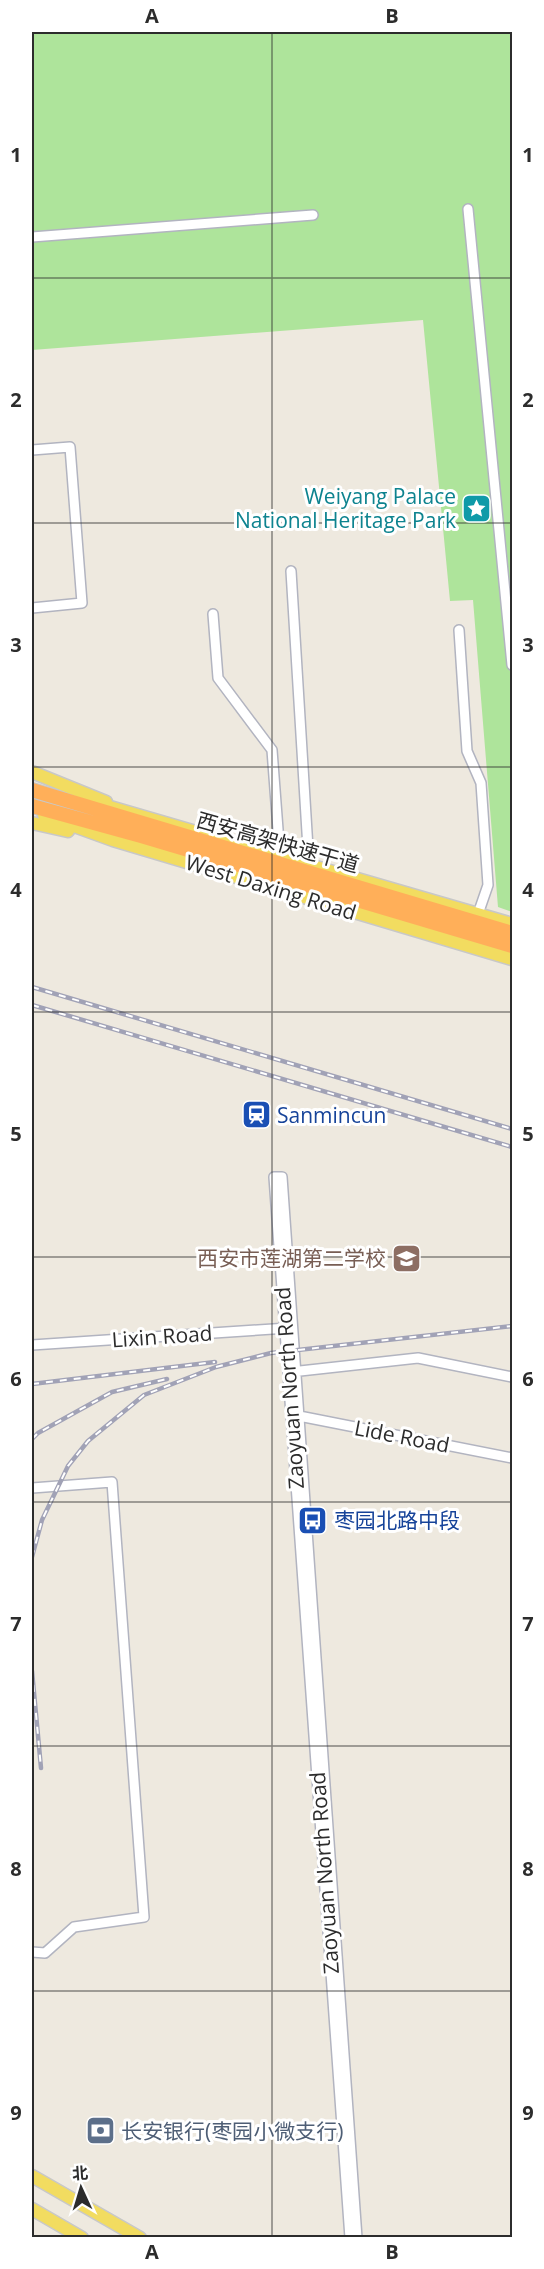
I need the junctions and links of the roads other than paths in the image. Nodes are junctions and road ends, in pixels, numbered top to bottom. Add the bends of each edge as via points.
1 (468, 209) dead end
2 (313, 215) dead end
3 (32, 237) edge
4 (32, 450) edge
5 (291, 571) dead end
6 (32, 608) edge
7 (213, 614) dead end
8 (459, 630) dead end
9 (513, 665) edge
10 (32, 772) edge
11 (32, 789) edge
12 (32, 808) edge
13 (127, 811) junction
14 (32, 823) edge
15 (142, 831) junction
16 (113, 840) junction
17 (280, 856) junction
18 (309, 865) junction
19 (478, 914) junction
20 (513, 924) edge
21 (513, 933) edge
22 (513, 946) edge
23 (513, 959) edge
24 (289, 1328) junction
25 (32, 1345) edge
26 (293, 1372) junction
27 (513, 1377) edge
28 (295, 1415) junction
29 (513, 1458) edge
30 (32, 1488) edge
31 (32, 1952) edge
32 (32, 2176) edge
33 (32, 2209) edge
34 (82, 2238) edge
35 (140, 2238) edge
36 (350, 2238) edge
37 (357, 2238) edge

1 - 9 street
2 - 3 street
4 - 6 street via 70,447 82,603
5 - 18 street
7 - 17 street via 218,678 272,750
8 - 19 street via 467,751 481,783 488,885
10 - 13 main road
11 - 13 main road, West Daxing Road
11 - 15 highway, 西安高架快速干道
12 - 15 highway, 西安高架快速干道
12 - 16 main road, West Daxing Road
13 - 17 main road, West Daxing Road
14 - 16 main road
15 - 21 highway, 西安高架快速干道
15 - 22 highway, 西安高架快速干道
16 - 23 main road, West Daxing Road
17 - 18 main road, West Daxing Road
18 - 19 main road, West Daxing Road
19 - 20 main road, West Daxing Road
24 - 24 street, Zaoyuan North Road via 282,1177 274,1177
24 - 25 street, Lixin Road
24 - 26 street, Zaoyuan North Road
26 - 27 street via 418,1358
26 - 28 street, Zaoyuan North Road
28 - 29 street, Lide Road
28 - 36 street, Zaoyuan North Road
28 - 37 street, Zaoyuan North Road
30 - 31 street via 112,1482 144,1917 74,1927 45,1953
32 - 35 main road
33 - 34 main road

